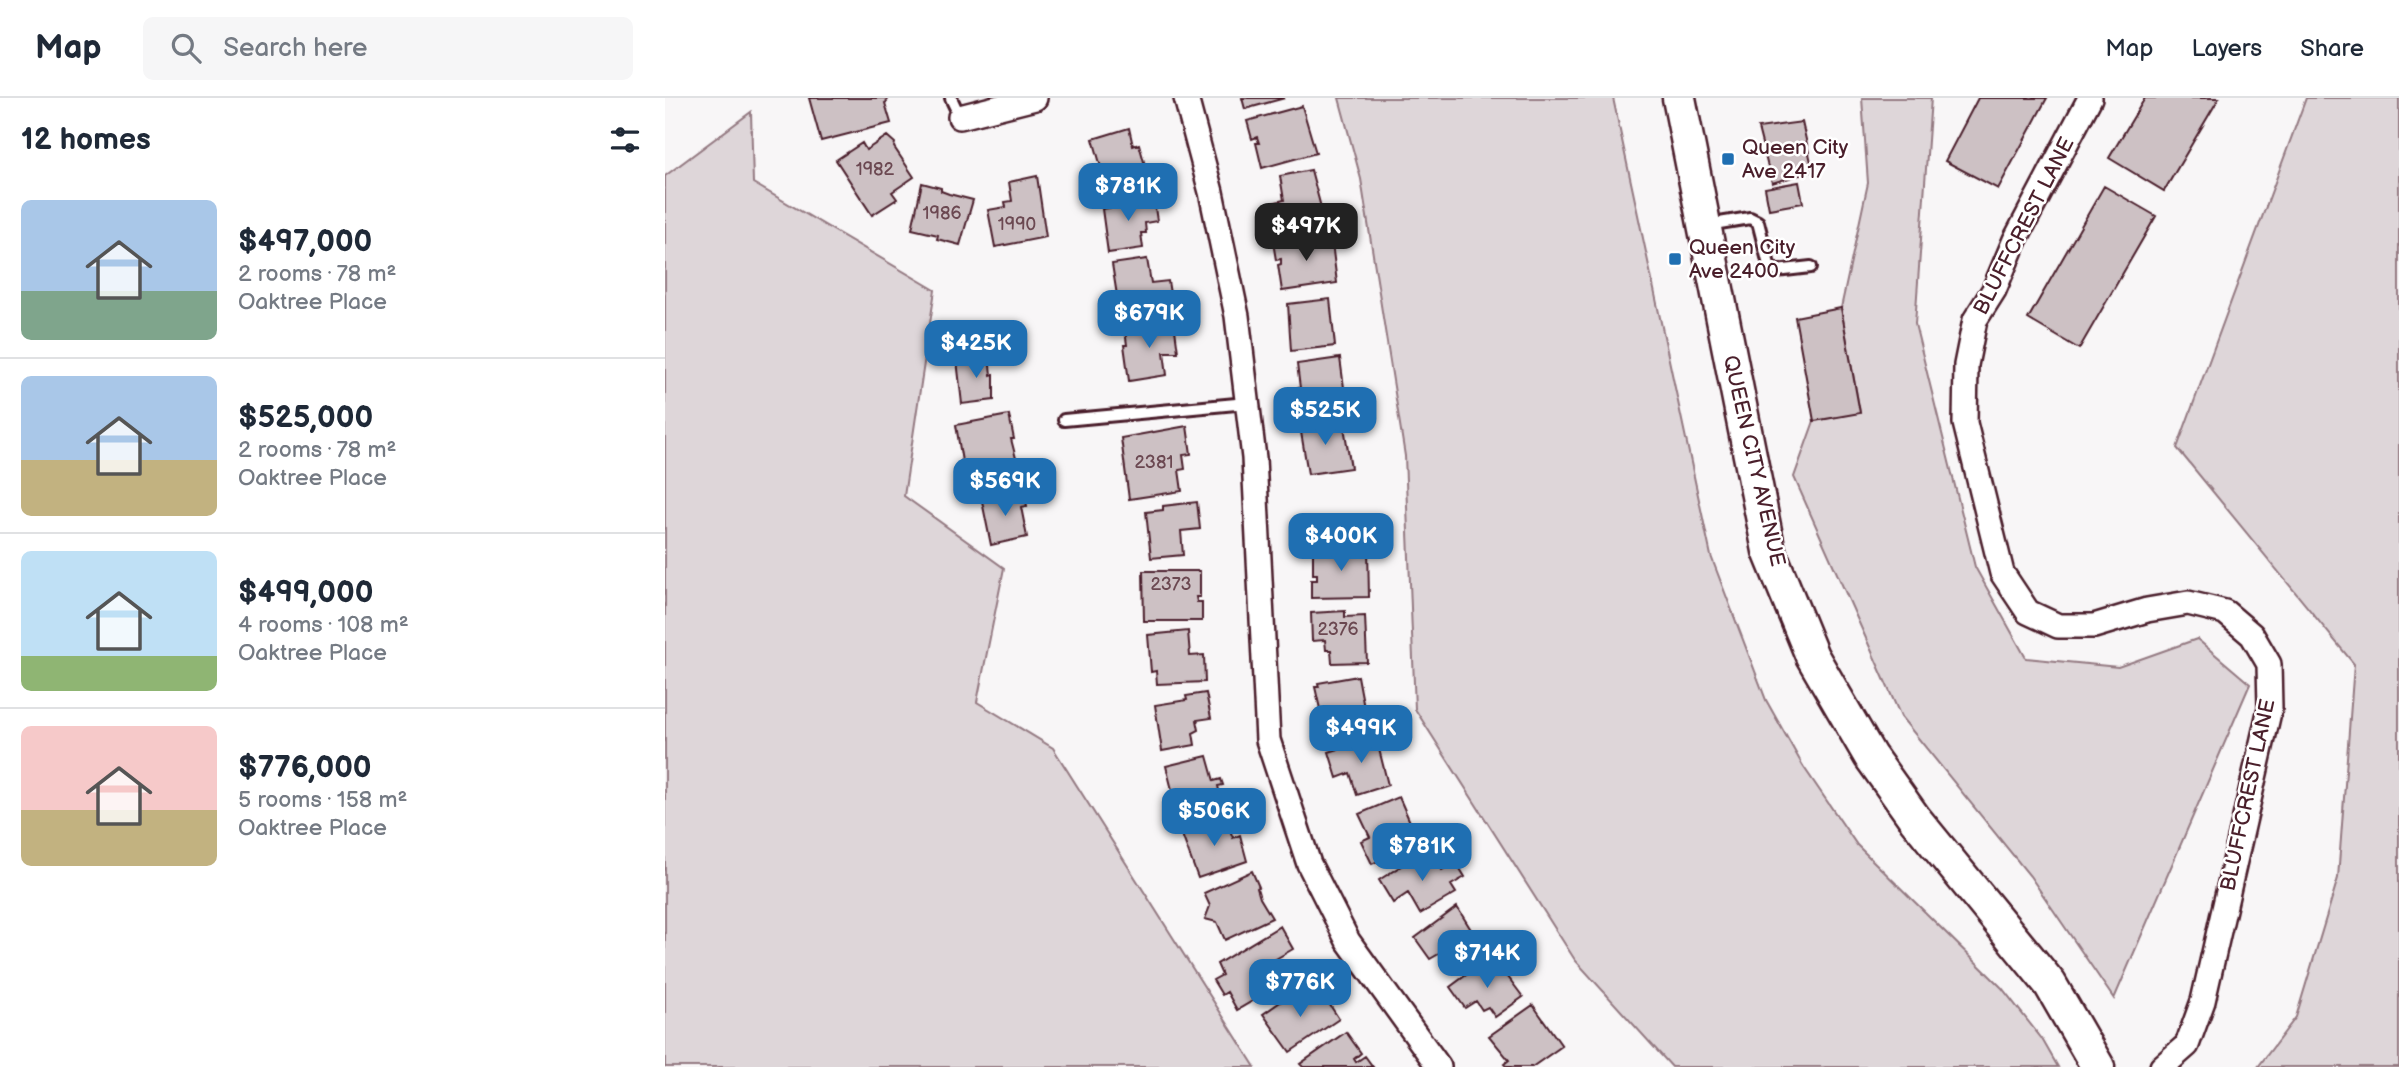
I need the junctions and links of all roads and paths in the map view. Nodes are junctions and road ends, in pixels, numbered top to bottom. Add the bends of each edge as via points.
1 (1035, 98) edge
2 (1186, 98) edge
3 (1679, 98) edge
4 (2090, 98) edge
5 (955, 108) edge
6 (1704, 225) junction
7 (1811, 267) dead end
8 (1247, 403) junction
9 (1064, 420) dead end
10 (1439, 1067) edge
11 (2098, 1067) edge
12 (2162, 1067) edge

1 - 5 street
2 - 8 street via 1234,304
3 - 6 main road, QUEEN CITY AVENUE
4 - 12 street, BLUFFCREST LANE via 1975,320 1966,365 1965,423 2002,573 2028,612 2057,626 2094,626 2188,603 2225,612 2252,635 2269,664 2270,708 2203,1001 2187,1045
6 - 7 lane via 1750,218 1758,222 1769,265 1776,271
6 - 11 main road, QUEEN CITY AVENUE via 1769,551 1812,656 1870,756 1915,819 2050,984
8 - 9 lane
8 - 10 street via 1254,458 1268,740 1309,864 1348,941

